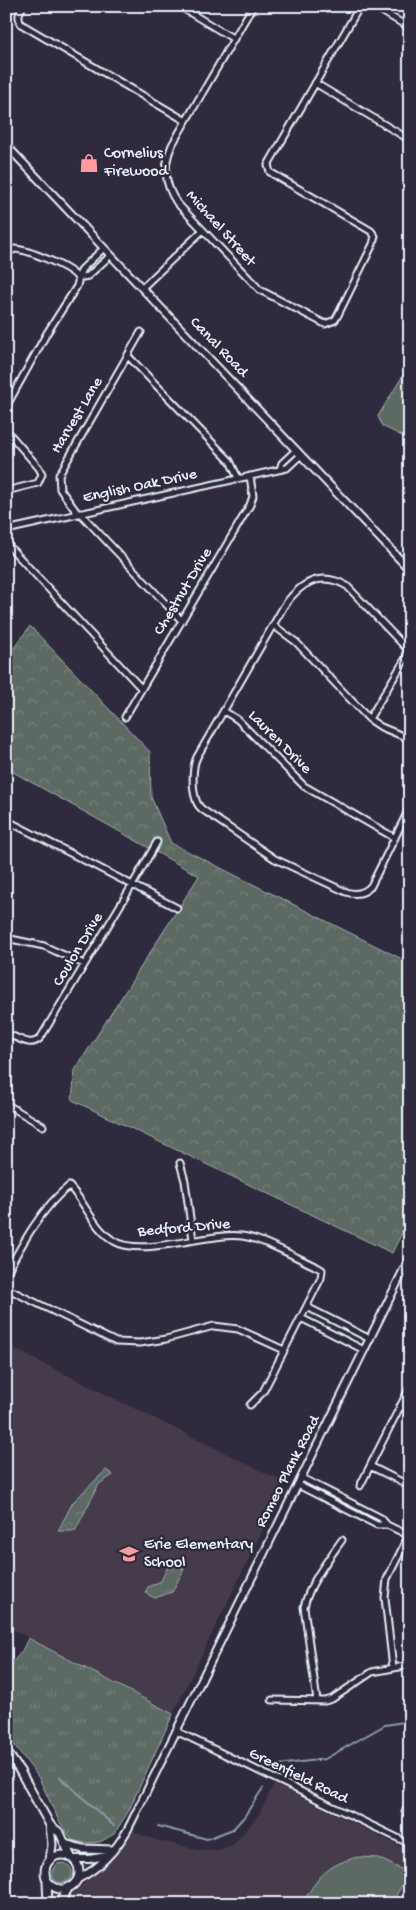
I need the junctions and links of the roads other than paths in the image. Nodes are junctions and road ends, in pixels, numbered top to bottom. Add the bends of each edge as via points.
1 (23, 6) edge
2 (179, 6) edge
3 (253, 6) edge
4 (360, 6) edge
5 (373, 6) edge
6 (410, 28) edge
7 (234, 39) junction
8 (315, 83) junction
9 (186, 122) junction
10 (410, 140) edge
11 (6, 145) edge
12 (203, 230) junction
13 (104, 248) junction
14 (6, 255) edge
15 (111, 255) junction
16 (78, 278) junction
17 (142, 288) junction
18 (141, 332) dead end
19 (128, 356) junction
20 (6, 407) edge
21 (6, 430) edge
22 (299, 452) junction
23 (250, 476) junction
24 (238, 478) junction
25 (6, 491) edge
26 (79, 513) junction
27 (6, 530) edge
28 (6, 543) edge
29 (410, 570) edge
30 (182, 621) junction
31 (273, 625) junction
32 (410, 639) edge
33 (407, 645) edge
34 (141, 688) junction
35 (224, 711) junction
36 (125, 717) dead end
37 (369, 719) junction
38 (410, 739) edge
39 (410, 808) edge
40 (6, 820) edge
41 (395, 838) junction
42 (157, 842) dead end
43 (133, 884) junction
44 (177, 908) dead end
45 (6, 938) edge
46 (84, 964) junction
47 (6, 1034) edge
48 (6, 1104) edge
49 (43, 1126) dead end
50 (180, 1163) dead end
51 (193, 1240) junction
52 (410, 1257) edge
53 (6, 1274) edge
54 (6, 1288) edge
55 (306, 1307) junction
56 (301, 1318) junction
57 (370, 1339) junction
58 (284, 1350) junction
59 (364, 1350) junction
60 (410, 1387) edge
61 (250, 1406) dead end
62 (400, 1406) junction
63 (410, 1410) edge
64 (370, 1466) junction
65 (302, 1478) junction
66 (298, 1485) junction
67 (360, 1486) dead end
68 (410, 1486) edge
69 (343, 1498) junction
70 (339, 1506) junction
71 (387, 1525) junction
72 (409, 1534) edge
73 (342, 1540) dead end
74 (410, 1665) edge
75 (393, 1668) junction
76 (272, 1700) dead end
77 (316, 1701) junction
78 (176, 1731) junction
79 (6, 1750) edge
80 (410, 1801) edge
81 (405, 1812) dead end
82 (50, 1825) junction
83 (65, 1844) junction
84 (410, 1844) edge
85 (113, 1850) junction
86 (107, 1856) junction
87 (72, 1858) junction
88 (50, 1859) junction
89 (78, 1879) junction
90 (47, 1882) junction
91 (70, 1887) junction
92 (48, 1904) edge
93 (59, 1904) edge

1 - 9 street via 18,19 21,24
2 - 7 street
3 - 7 street, Michael Street
4 - 8 street
5 - 6 street
7 - 9 street, Michael Street
8 - 10 street
8 - 12 street, Michael Street via 269,161 269,168 273,174 375,236 374,244 335,320 330,324 320,322 260,290
9 - 12 street, Michael Street via 167,156 166,180 177,203
11 - 13 street, Canal Road
12 - 17 street
13 - 15 street, Canal Road
13 - 16 street via 82,269
14 - 16 street via 14,249 30,252
15 - 16 street via 88,276
15 - 17 street, Canal Road
16 - 20 street
17 - 22 street, Canal Road
18 - 19 street, Harvest Lane
19 - 24 street via 230,461
19 - 26 street, Harvest Lane via 58,475 60,489
21 - 25 street via 42,474 34,485
22 - 23 street, English Oak Drive via 287,468
22 - 29 street, Canal Road
23 - 24 street, English Oak Drive
23 - 30 street, Chestnut Drive via 253,496 250,505
24 - 26 street, English Oak Drive
26 - 27 street, English Oak Drive
26 - 30 street, Harvest Lane
28 - 34 street
30 - 34 street, Chestnut Drive
31 - 33 street via 294,593 309,582 325,579 352,590
31 - 35 street
31 - 37 street via 296,642
32 - 33 street
33 - 37 street via 407,656
34 - 36 street, Chestnut Drive
35 - 41 street, Lauren Drive via 238,720 304,786
35 - 41 street via 195,760 195,799 202,809 280,861 346,892 358,894 371,886
37 - 38 street
39 - 41 street
40 - 43 street
42 - 43 street, Coulon Drive
43 - 44 street
43 - 46 street, Coulon Drive
45 - 46 street via 44,946
46 - 47 street, Coulon Drive via 38,1041 29,1043
48 - 49 street
50 - 51 street
51 - 53 street, Bedford Drive via 143,1247 117,1242 97,1225 69,1186 55,1197
51 - 55 street, Bedford Drive via 228,1236 255,1239 322,1270
52 - 57 street, Romeo Plank Road
54 - 58 street via 116,1342 166,1339 214,1326 238,1329
55 - 56 street
55 - 57 street
56 - 58 street
56 - 59 street
57 - 59 street, Romeo Plank Road
58 - 61 street via 263,1392
59 - 65 street, Romeo Plank Road
60 - 62 street
62 - 63 street
62 - 64 street
64 - 67 street
64 - 68 street
65 - 66 street, Romeo Plank Road
65 - 69 street
66 - 70 street
66 - 78 street, Romeo Plank Road
69 - 70 street
69 - 71 street via 381,1518
70 - 71 street via 377,1525
71 - 72 street
72 - 75 street via 385,1587
73 - 77 street via 323,1566 304,1607
74 - 75 street
75 - 77 street via 372,1672 332,1699
76 - 77 street
78 - 84 street, Greenfield Road
78 - 85 street, Romeo Plank Road via 128,1830
79 - 82 main road
80 - 81 street
82 - 83 main road via 60,1833
82 - 88 main road
83 - 85 main road via 83,1849
83 - 87 main road
85 - 86 street, Romeo Plank Road
86 - 87 street
86 - 89 street, Romeo Plank Road via 100,1866
87 - 88 main road via 59,1855
87 - 89 main road via 79,1870
88 - 90 main road via 45,1871
89 - 91 main road
90 - 91 main road via 59,1888
90 - 92 main road
91 - 93 main road

